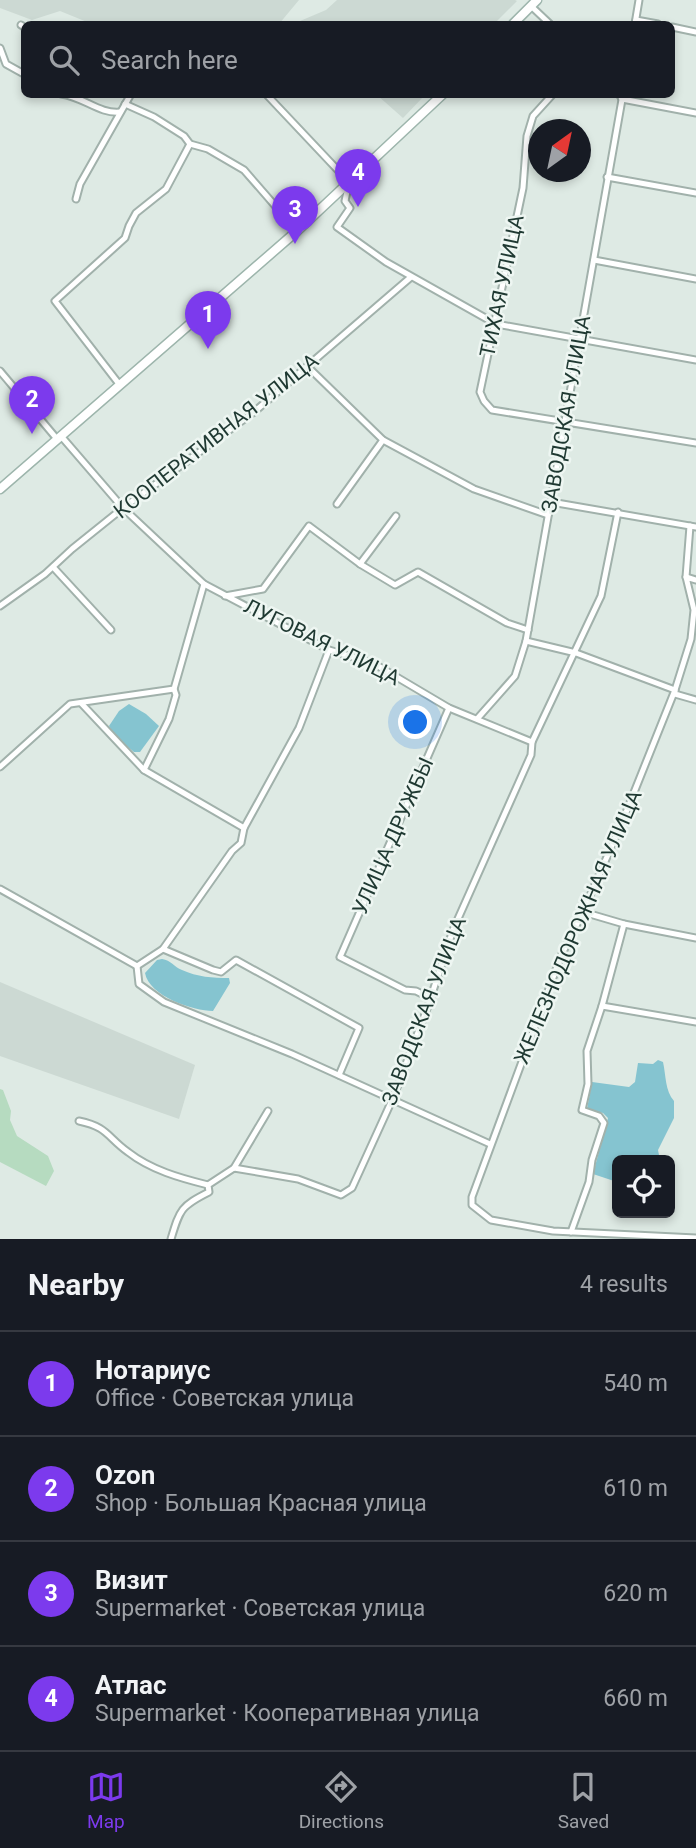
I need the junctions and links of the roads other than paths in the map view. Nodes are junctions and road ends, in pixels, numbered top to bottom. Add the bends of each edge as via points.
1 (639, 0) edge
2 (534, 3) edge
3 (516, 21) edge
4 (548, 21) edge
5 (635, 21) edge
6 (675, 28) edge
7 (696, 32) edge
8 (0, 48) edge
9 (21, 72) edge
10 (79, 98) edge
11 (129, 98) edge
12 (270, 98) edge
13 (439, 98) edge
14 (550, 98) edge
15 (621, 98) edge
16 (630, 98) edge
17 (125, 104) junction
18 (121, 112) junction
19 (696, 113) edge
20 (190, 144) junction
21 (607, 177) junction
22 (349, 183) junction
23 (696, 193) edge
24 (76, 199) dead end
25 (297, 231) junction
26 (594, 260) junction
27 (411, 277) junction
28 (696, 279) edge
29 (496, 324) junction
30 (580, 338) junction
31 (696, 360) edge
32 (308, 367) junction
33 (0, 371) edge
34 (120, 384) junction
35 (564, 420) junction
36 (59, 438) junction
37 (383, 440) junction
38 (696, 443) edge
39 (0, 489) edge
40 (551, 502) junction
41 (337, 504) dead end
42 (123, 508) junction
43 (618, 512) junction
44 (548, 514) junction
45 (396, 516) dead end
46 (693, 527) edge
47 (360, 564) junction
48 (53, 566) junction
49 (686, 577) junction
50 (696, 580) edge
51 (204, 584) junction
52 (225, 596) junction
53 (0, 606) edge
54 (110, 630) dead end
55 (528, 630) junction
56 (526, 641) junction
57 (329, 650) junction
58 (576, 653) junction
59 (174, 690) junction
60 (675, 690) junction
61 (696, 700) edge
62 (81, 703) junction
63 (449, 708) junction
64 (477, 719) junction
65 (532, 742) junction
66 (0, 767) edge
67 (144, 770) junction
68 (244, 828) junction
69 (0, 889) edge
70 (583, 912) junction
71 (624, 925) junction
72 (696, 938) edge
73 (163, 949) junction
74 (137, 967) junction
75 (430, 998) junction
76 (603, 1006) junction
77 (696, 1022) edge
78 (340, 1074) junction
79 (393, 1098) junction
80 (268, 1111) dead end
81 (79, 1121) dead end
82 (490, 1144) junction
83 (234, 1168) junction
84 (208, 1185) junction
85 (571, 1233) junction
86 (696, 1238) edge
87 (171, 1239) edge

1 - 5 street
2 - 3 street
2 - 4 street
6 - 7 street
8 - 9 street via 6,64
10 - 18 street via 108,113
11 - 17 street
12 - 22 street
13 - 22 street
14 - 29 street, ТИХАЯ УЛИЦА via 533,116 527,135 523,188
15 - 21 street, ЗАВОДСКАЯ УЛИЦА
16 - 19 street
17 - 18 street
17 - 20 street via 154,117
18 - 24 street
20 - 25 street via 244,170
20 - 34 street via 166,189 136,213 125,238 55,301
21 - 23 street
21 - 26 street, ЗАВОДСКАЯ УЛИЦА
22 - 25 street
22 - 27 street via 345,201 350,208 337,227
25 - 34 street
26 - 28 street
26 - 30 street, ЗАВОДСКАЯ УЛИЦА
27 - 29 street
27 - 32 street, КООПЕРАТИВНАЯ УЛИЦА
29 - 30 street
29 - 35 street, ТИХАЯ УЛИЦА via 480,392 484,401 492,410
30 - 31 street
30 - 35 street, ЗАВОДСКАЯ УЛИЦА
32 - 37 street
32 - 42 street, КООПЕРАТИВНАЯ УЛИЦА via 238,425
33 - 36 street, ЛУГОВАЯ УЛИЦА
34 - 36 street
35 - 38 street, ТИХАЯ УЛИЦА
35 - 40 street, ЗАВОДСКАЯ УЛИЦА
36 - 39 street
36 - 42 street, ЛУГОВАЯ УЛИЦА
37 - 41 street
37 - 44 street via 474,489
40 - 43 street
40 - 44 street, ЗАВОДСКАЯ УЛИЦА
42 - 48 street, КООПЕРАТИВНАЯ УЛИЦА
42 - 51 street, ЛУГОВАЯ УЛИЦА
43 - 46 street
43 - 58 street, ЗАВОДСКАЯ УЛИЦА via 601,596
44 - 55 street, ЗАВОДСКАЯ УЛИЦА
45 - 47 street
46 - 49 street, ЖЕЛЕЗНОДОРОЖНАЯ УЛИЦА
47 - 52 street via 309,526 263,589
47 - 55 street via 395,585 418,572
48 - 53 street, КООПЕРАТИВНАЯ УЛИЦА
48 - 54 street
49 - 50 street
49 - 60 street, ЖЕЛЕЗНОДОРОЖНАЯ УЛИЦА via 694,610 691,639
51 - 52 street, ЛУГОВАЯ УЛИЦА
51 - 59 street
52 - 57 street, ЛУГОВАЯ УЛИЦА
55 - 56 street, ЗАВОДСКАЯ УЛИЦА
56 - 58 street
56 - 64 street, ЗАВОДСКАЯ УЛИЦА via 515,676
57 - 63 street, ЛУГОВАЯ УЛИЦА via 373,663
57 - 68 street via 299,728
58 - 60 street
58 - 65 street, ЗАВОДСКАЯ УЛИЦА
59 - 62 street
59 - 67 street via 169,719
60 - 61 street via 676,695
60 - 70 street, ЖЕЛЕЗНОДОРОЖНАЯ УЛИЦА
62 - 66 street via 70,704
62 - 67 street
63 - 64 street, ЛУГОВАЯ УЛИЦА
63 - 75 street, УЛИЦА ДРУЖБЫ via 340,957
64 - 65 street, ЛУГОВАЯ УЛИЦА
65 - 75 street, ЗАВОДСКАЯ УЛИЦА via 531,755 453,930
67 - 68 street
68 - 73 street via 241,843
69 - 74 street
70 - 71 street
70 - 82 street, ЖЕЛЕЗНОДОРОЖНАЯ УЛИЦА via 561,956
71 - 72 street
71 - 76 street
73 - 74 street
73 - 78 street via 212,971 221,972 236,960 359,1028
74 - 78 street via 139,984 164,1002
75 - 79 street, ЗАВОДСКАЯ УЛИЦА
76 - 77 street
76 - 85 street via 587,1051 588,1084 582,1110 604,1123
78 - 79 street
79 - 82 street
79 - 83 street, ЗАВОДСКАЯ УЛИЦА via 352,1188 341,1195 298,1179
80 - 83 street
81 - 84 street via 97,1125 128,1153 163,1171
82 - 85 street, ЖЕЛЕЗНОДОРОЖНАЯ УЛИЦА via 472,1205 491,1220
83 - 84 street
84 - 87 street via 209,1192 179,1212
85 - 86 street

